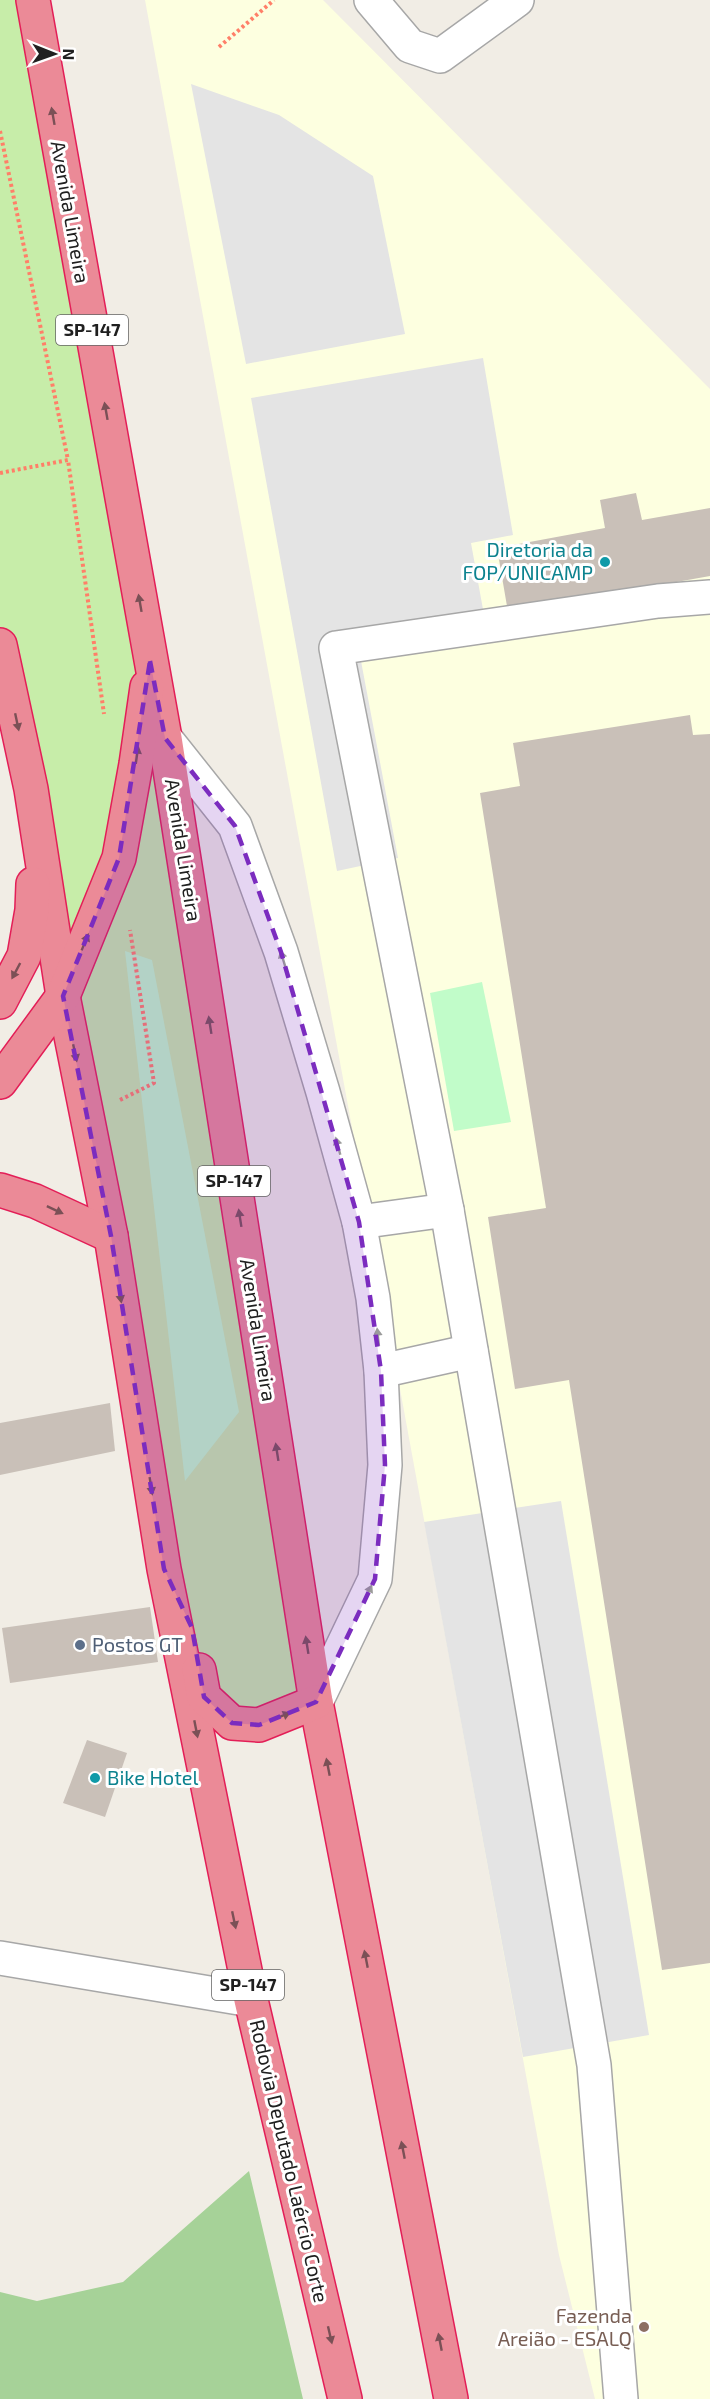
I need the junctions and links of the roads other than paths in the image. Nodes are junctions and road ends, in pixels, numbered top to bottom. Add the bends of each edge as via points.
1 (33, 0) edge
2 (517, 0) edge
3 (385, 5) edge
4 (710, 597) edge
5 (0, 645) edge
6 (150, 661) junction
7 (165, 738) junction
8 (31, 789) junction
9 (63, 996) junction
10 (0, 1002) edge
11 (0, 1082) edge
12 (0, 1190) edge
13 (447, 1210) junction
14 (359, 1222) junction
15 (111, 1236) junction
16 (471, 1351) junction
17 (381, 1371) junction
18 (164, 1569) junction
19 (316, 1702) junction
20 (0, 1958) edge
21 (251, 2000) junction
22 (345, 2399) edge
23 (452, 2399) edge
24 (621, 2399) edge

6 -> 1 highway, Avenida Limeira / SP-147
2 - 3 street via 440,56 410,46
4 - 13 street via 658,601 336,648
5 -> 8 highway, SP-147
6 - 7 highway, Avenida Limeira / SP-147
9 -> 6 highway via 119,858
14 -> 7 street via 281,952 235,826
19 -> 7 highway, Avenida Limeira / SP-147
8 - 9 highway, SP-147
8 -> 10 highway via 32,910 24,956
9 - 11 highway
9 -> 15 highway, SP-147
12 -> 15 highway via 35,1201
13 - 14 street
13 - 16 street
17 -> 14 street
15 -> 18 highway, SP-147
16 - 17 street
16 - 24 street via 594,2065
19 -> 17 street via 375,1579 385,1465
18 -> 19 highway via 192,1628 204,1697 231,1723 259,1725
18 -> 21 highway, Rodovia Deputado Laércio Corte / SP-147
23 -> 19 highway, SP-147
20 - 21 street
21 -> 22 highway, Rodovia Deputado Laércio Corte / SP-147

